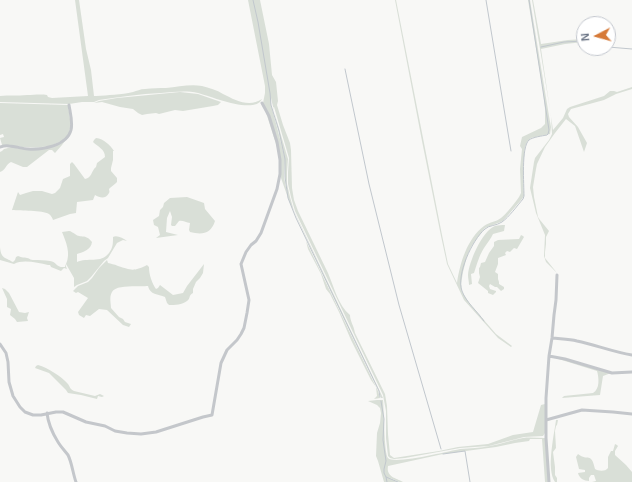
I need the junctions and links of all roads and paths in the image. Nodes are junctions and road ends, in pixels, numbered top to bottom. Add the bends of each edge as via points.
1 (262, 103) dead end
2 (69, 104) dead end
3 (0, 147) edge
4 (557, 275) dead end
5 (552, 338) junction
6 (0, 344) edge
7 (632, 355) edge
8 (549, 356) junction
9 (632, 372) edge
10 (47, 414) junction
11 (632, 414) edge
12 (546, 420) junction
13 (76, 482) edge
14 (549, 482) edge

1 - 10 street via 269,116 275,138 280,174 261,233 246,252 241,264 249,300 247,313 241,334 227,350 221,363 212,415 141,434 116,431 63,412
2 - 3 street via 70,131 60,143 34,149
4 - 5 street
5 - 7 street via 577,341
5 - 8 street
6 - 10 street via 7,357 10,388 20,407 33,415
8 - 9 street via 612,373
8 - 12 street
10 - 13 street via 58,442 68,456
11 - 12 street via 582,410
12 - 14 street

